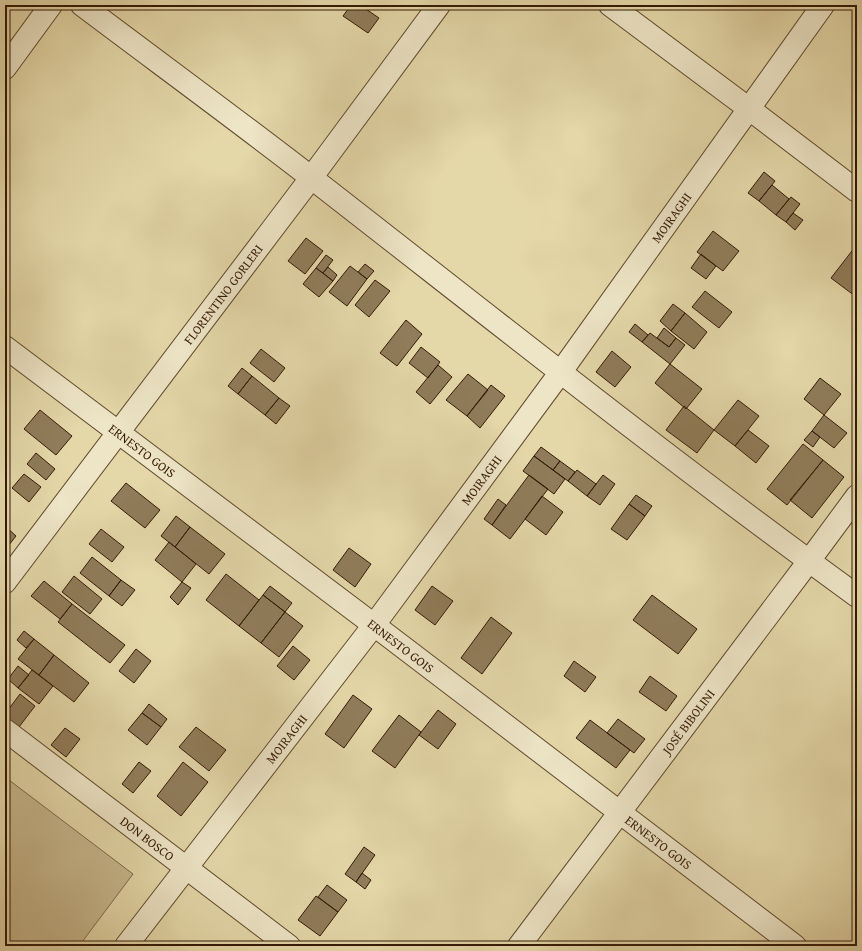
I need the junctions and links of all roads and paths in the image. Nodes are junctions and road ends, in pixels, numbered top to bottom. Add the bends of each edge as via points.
1 (51, 5) edge
2 (82, 5) edge
3 (439, 5) edge
4 (610, 5) edge
5 (823, 5) edge
6 (5, 68) edge
7 (748, 108) junction
8 (311, 178) junction
9 (857, 191) edge
10 (5, 347) edge
11 (560, 373) junction
12 (119, 432) junction
13 (857, 496) edge
14 (809, 562) junction
15 (5, 582) edge
16 (857, 596) edge
17 (374, 625) junction
18 (5, 730) edge
19 (620, 813) junction
20 (187, 868) junction
21 (126, 946) edge
22 (289, 946) edge
23 (519, 946) edge
24 (795, 946) edge

1 - 6 street
2 - 8 street
3 - 8 street, FLORENTINO GORLERI
4 - 7 street
5 - 7 street, MOIRAGHI
7 - 9 street
7 - 11 street, MOIRAGHI
8 - 11 street
8 - 12 street, FLORENTINO GORLERI
10 - 12 street, ERNESTO GOIS
11 - 14 street
11 - 17 street, MOIRAGHI
12 - 15 street, FLORENTINO GORLERI
12 - 17 street, ERNESTO GOIS
13 - 14 street, JOSÉ BIBOLINI
14 - 16 street
14 - 19 street, JOSÉ BIBOLINI
17 - 19 street, ERNESTO GOIS
17 - 20 street, MOIRAGHI
18 - 20 street, DON BOSCO
19 - 23 street, JOSÉ BIBOLINI
19 - 24 street, ERNESTO GOIS
20 - 21 street, MOIRAGHI
20 - 22 street, DON BOSCO

